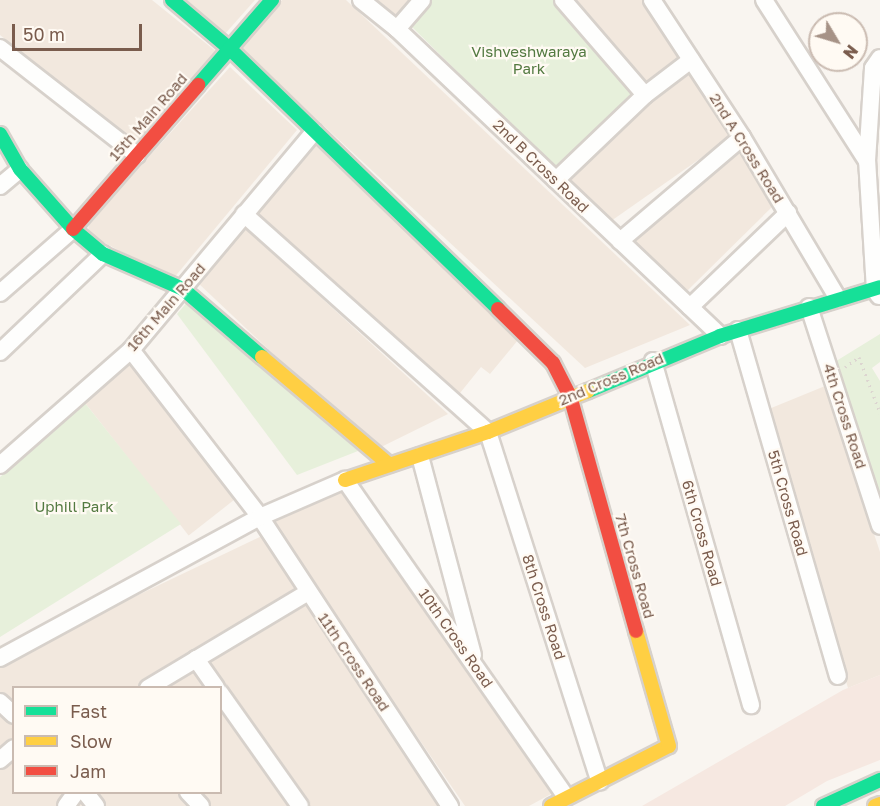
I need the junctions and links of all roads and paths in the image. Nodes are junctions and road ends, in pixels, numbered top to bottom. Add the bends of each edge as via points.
1 (172, 0) edge
2 (272, 0) edge
3 (360, 0) edge
4 (422, 0) edge
5 (563, 0) edge
6 (652, 0) edge
7 (764, 0) edge
8 (397, 29) junction
9 (0, 48) edge
10 (230, 49) junction
11 (880, 58) edge
12 (691, 60) junction
13 (645, 95) junction
14 (314, 132) junction
15 (0, 134) edge
16 (742, 137) junction
17 (137, 155) junction
18 (867, 161) junction
19 (20, 169) junction
20 (556, 180) junction
21 (0, 186) edge
22 (788, 213) junction
23 (244, 214) junction
24 (73, 229) junction
25 (620, 241) junction
26 (103, 254) junction
27 (183, 289) junction
28 (878, 292) edge
29 (0, 293) edge
30 (838, 299) junction
31 (690, 307) junction
32 (810, 307) junction
33 (738, 330) junction
34 (720, 336) junction
35 (131, 350) junction
36 (0, 352) edge
37 (652, 361) junction
38 (840, 370) dead end
39 (570, 396) junction
40 (880, 413) edge
41 (488, 432) junction
42 (420, 456) junction
43 (0, 465) edge
44 (390, 465) junction
45 (345, 480) junction
46 (260, 517) junction
47 (880, 526) edge
48 (307, 593) junction
49 (0, 658) edge
50 (196, 659) junction
51 (477, 667) junction
52 (838, 676) dead end
53 (150, 686) edge
54 (215, 686) edge
55 (222, 696) edge
56 (0, 702) edge
57 (751, 705) dead end
58 (12, 713) edge
59 (12, 750) edge
60 (0, 760) edge
61 (880, 780) edge
62 (600, 782) junction
63 (87, 794) edge
64 (190, 794) edge
65 (558, 802) edge
66 (833, 803) edge
67 (880, 804) edge
68 (298, 805) edge
69 (96, 806) edge
70 (201, 806) edge
71 (450, 806) edge
72 (875, 806) edge

1 - 10 street, 7th Cross Road
2 - 10 street, 15th Main Road
3 - 8 street, 2nd B Cross Road
4 - 8 street
5 - 13 street
6 - 12 street, 2nd A Cross Road
7 - 18 street
8 - 20 street, 2nd B Cross Road
9 - 17 street
10 - 14 street, 7th Cross Road
10 - 17 street, 15th Main Road
11 - 18 street via 873,68
12 - 13 street
12 - 16 street, 2nd A Cross Road
13 - 20 street
14 - 23 street, 16th Main Road
14 - 39 street, 7th Cross Road via 553,363
15 - 19 street
16 - 22 street, 2nd A Cross Road
16 - 25 street
17 - 24 street, 15th Main Road
18 - 28 street
19 - 21 street
19 - 24 street
20 - 25 street, 2nd B Cross Road
22 - 30 street, 2nd A Cross Road
22 - 31 street
23 - 27 street, 16th Main Road
23 - 41 street
24 - 26 street
24 - 29 street
25 - 31 street, 2nd B Cross Road
26 - 27 street
26 - 36 street
27 - 35 street, 16th Main Road
27 - 44 street
28 - 30 street, 2nd Cross Road
30 - 32 street, 2nd Cross Road
31 - 34 street, 2nd B Cross Road
32 - 33 street, 2nd Cross Road
32 - 47 street, 4th Cross Road
33 - 34 street, 2nd Cross Road
33 - 52 street, 5th Cross Road
34 - 37 street, 2nd Cross Road
35 - 43 street, 16th Main Road
35 - 46 street, 11th Cross Road
37 - 39 street, 2nd Cross Road
37 - 57 street, 6th Cross Road
38 - 40 path via 859,357
39 - 41 street, 2nd Cross Road
39 - 62 street, 7th Cross Road via 669,746
41 - 42 street, 2nd Cross Road
41 - 62 street, 8th Cross Road
42 - 44 street, 2nd Cross Road
42 - 51 street
44 - 45 street, 2nd Cross Road
45 - 46 street
45 - 51 street, 10th Cross Road
46 - 48 street, 11th Cross Road
46 - 49 street
48 - 50 street
48 - 71 street, 11th Cross Road
50 - 53 street
50 - 54 street
51 - 65 street, 10th Cross Road
55 - 68 street
56 - 58 street
59 - 60 street
61 - 66 street
62 - 65 street
63 - 69 street
64 - 70 street
67 - 72 street

